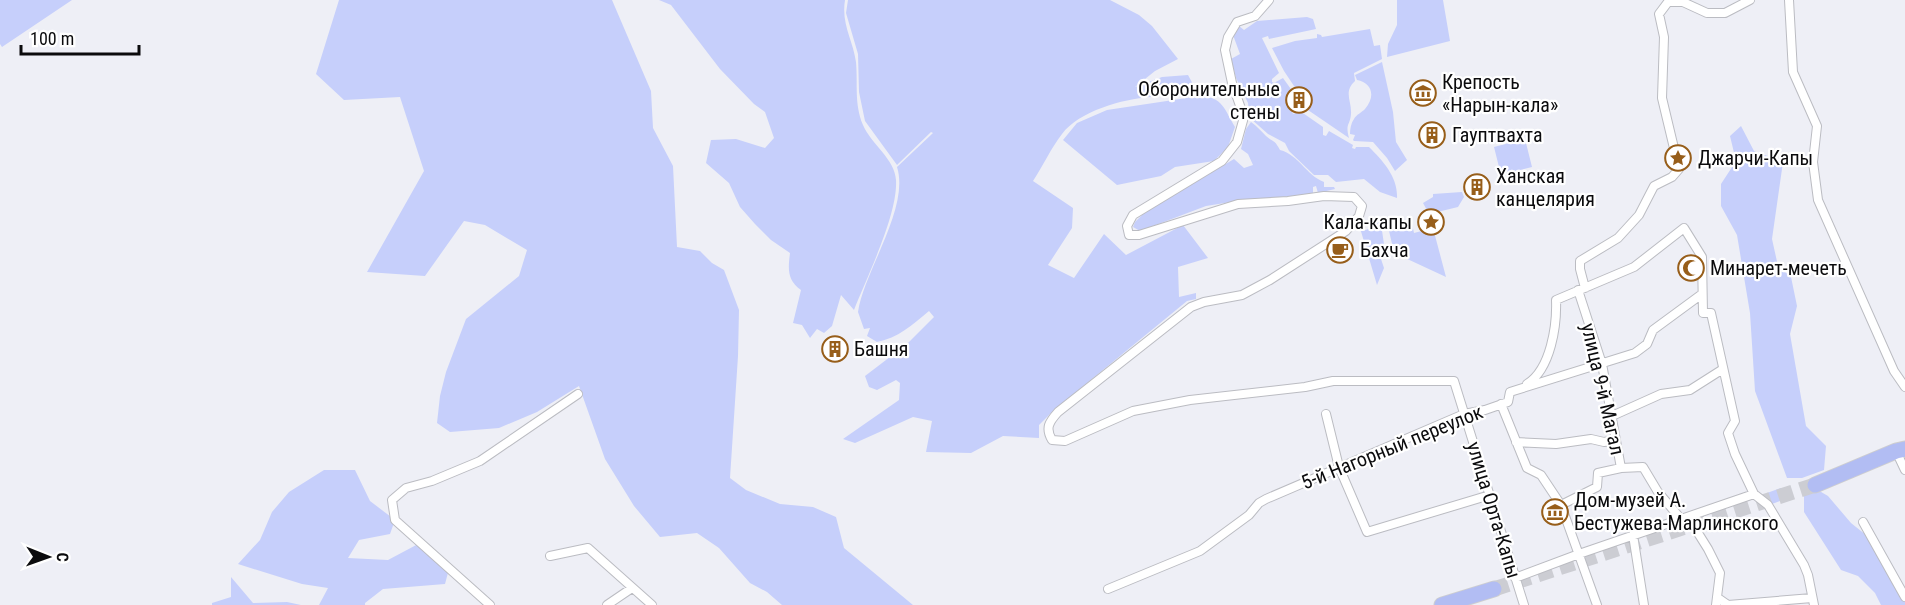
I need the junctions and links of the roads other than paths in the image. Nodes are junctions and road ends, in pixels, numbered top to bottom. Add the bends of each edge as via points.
1 (1269, 0) edge
2 (1750, 0) edge
3 (1789, 0) edge
4 (1581, 289) junction
5 (1702, 294) junction
6 (1602, 364) junction
7 (1723, 369) junction
8 (1454, 381) joint
9 (1905, 387) edge
10 (1520, 388) junction
11 (578, 394) dead end
12 (1501, 404) junction
13 (1326, 414) dead end
14 (1464, 414) junction
15 (1611, 416) junction
16 (1616, 440) junction
17 (1516, 442) junction
18 (1901, 450) edge
19 (1339, 467) junction
20 (1621, 468) junction
21 (1905, 470) edge
22 (1815, 485) tunnel mouth
23 (1754, 494) junction
24 (1490, 495) junction
25 (1561, 505) junction
26 (1681, 519) junction
27 (1863, 522) dead end
28 (1633, 535) junction
29 (1579, 554) junction
30 (550, 556) dead end
31 (1515, 578) junction
32 (632, 588) junction
33 (1108, 589) dead end
34 (1494, 589) tunnel mouth
35 (1905, 597) edge
36 (1813, 601) edge
37 (1717, 602) edge
38 (489, 605) edge
39 (607, 605) edge
40 (652, 605) edge
41 (1442, 605) edge
42 (1524, 605) edge
43 (1597, 605) edge
44 (1644, 605) edge

1 - 8 street, 5-й Нагорный переулок via 1255,16 1237,22 1225,50 1244,117 1237,142 1222,161 1133,215 1127,226 1129,235 1238,204 1324,196 1354,197 1362,206 1359,216 1346,231 1270,280 1242,295 1191,307 1058,412 1048,423 1048,433 1052,440 1065,441 1133,411 1333,381
2 - 4 street, улица 9-й Магал via 1725,13 1707,13 1683,2 1668,2 1659,14 1664,37 1662,98 1679,169 1654,186 1639,215 1618,238 1580,261
3 - 9 street via 1793,72 1817,126 1814,162 1818,200 1894,371
4 - 5 street via 1634,267 1684,228 1702,257
4 - 6 street, улица 9-й Магал
4 - 10 street via 1556,300 1551,347 1534,380
5 - 6 street, 5-й Нагорный переулок via 1653,330 1647,344 1635,353
5 - 7 street via 1703,313 1711,313
6 - 10 street, 5-й Нагорный переулок
6 - 15 street, улица 9-й Магал
7 - 15 street via 1690,390 1661,394
7 - 23 street via 1735,421 1728,433
8 - 14 street, улица Орта-Капы
10 - 12 street, 5-й Нагорный переулок via 1510,392 1508,402
11 - 38 street via 480,461 406,488 392,500 395,520
12 - 14 street, 5-й Нагорный переулок
12 - 17 street
13 - 19 street
14 - 19 street, 5-й Нагорный переулок
14 - 24 street, улица Орта-Капы
15 - 16 street, улица 9-й Магал
16 - 17 street
16 - 20 street, улица 9-й Магал
17 - 25 street via 1527,468 1541,475
18 - 21 street
18 - 22 highway
19 - 24 street via 1367,532
19 - 33 street, 5-й Нагорный переулок via 1259,503 1249,515 1200,550
20 - 25 street via 1598,473 1597,487
20 - 26 street, улица 9-й Магал via 1643,466
23 - 26 street
23 - 36 street via 1768,506 1797,553 1808,575
24 - 31 street, улица Орта-Капы
25 - 29 street
26 - 28 street
26 - 37 street via 1693,525 1720,573
27 - 35 street
28 - 29 street
28 - 44 street
29 - 31 street
29 - 43 street
30 - 32 street via 588,548
31 - 42 street, улица Орта-Капы
32 - 39 street
32 - 40 street
34 - 41 highway
36 - 37 street via 1728,605

